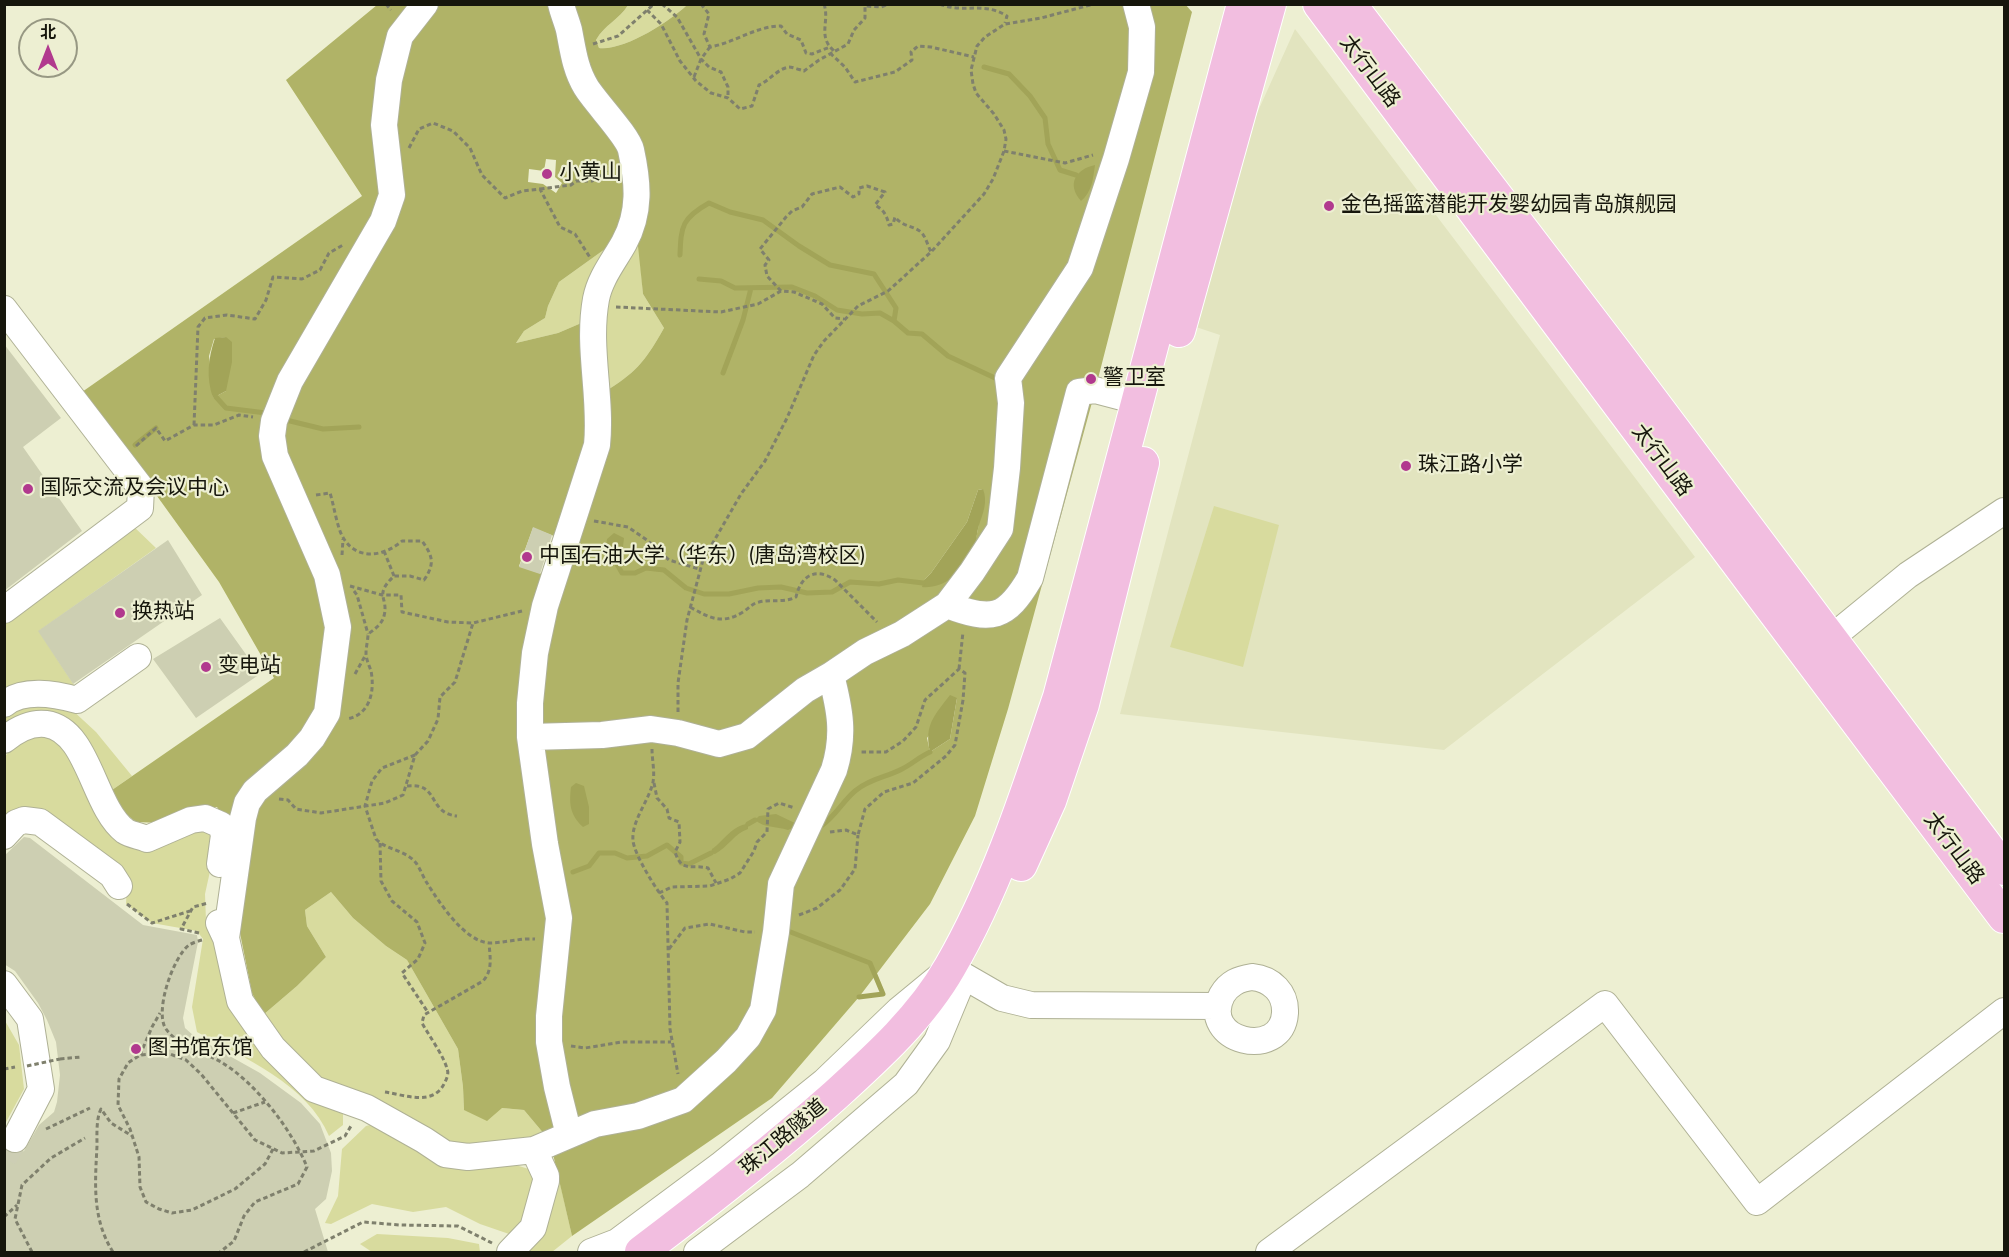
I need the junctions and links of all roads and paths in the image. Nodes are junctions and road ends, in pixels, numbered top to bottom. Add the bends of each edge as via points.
1 (425, 4) edge
2 (561, 4) edge
3 (654, 4) edge
4 (662, 4) edge
5 (701, 4) edge
6 (824, 4) edge
7 (889, 4) edge
8 (940, 4) edge
9 (1094, 4) edge
10 (1136, 4) edge
11 (1243, 4) edge
12 (1270, 4) edge
13 (1319, 4) edge
14 (1350, 4) edge
15 (647, 10) junction
16 (1005, 24) junction
17 (710, 47) junction
18 (830, 47) junction
19 (572, 51) junction
20 (834, 51) junction
21 (830, 53) junction
22 (974, 57) junction
23 (701, 59) junction
24 (694, 78) junction
25 (728, 98) junction
26 (1004, 151) junction
27 (632, 158) junction
28 (1065, 163) dead end
29 (389, 164) junction
30 (540, 189) junction
31 (369, 246) junction
32 (931, 252) junction
33 (607, 273) junction
34 (781, 291) junction
35 (596, 302) junction
36 (4, 309) edge
37 (846, 318) junction
38 (1137, 401) junction
39 (274, 421) junction
40 (194, 425) junction
41 (141, 452) dead end
42 (296, 504) junction
43 (2004, 511) edge
44 (575, 516) junction
45 (384, 551) junction
46 (700, 569) junction
47 (394, 576) junction
48 (329, 585) junction
49 (382, 595) junction
50 (545, 606) junction
51 (690, 607) junction
52 (957, 609) junction
53 (4, 610) edge
54 (473, 623) junction
55 (902, 634) junction
56 (1831, 638) junction
57 (138, 657) dead end
58 (959, 669) junction
59 (831, 675) junction
60 (4, 704) edge
61 (327, 714) junction
62 (651, 729) junction
63 (678, 733) junction
64 (530, 737) junction
65 (4, 740) edge
66 (840, 750) junction
67 (416, 755) junction
68 (653, 782) junction
69 (407, 786) junction
70 (255, 791) junction
71 (365, 806) junction
72 (813, 813) junction
73 (457, 816) dead end
74 (858, 835) junction
75 (4, 836) edge
76 (380, 843) junction
77 (2004, 869) edge
78 (716, 883) junction
79 (119, 886) dead end
80 (659, 893) junction
81 (214, 902) junction
82 (2004, 917) edge
83 (777, 925) junction
84 (226, 938) junction
85 (489, 943) junction
86 (555, 950) junction
87 (668, 951) junction
88 (957, 972) junction
89 (4, 984) edge
90 (1218, 1005) dead end
91 (161, 1011) junction
92 (2004, 1011) edge
93 (427, 1012) junction
94 (924, 1018) junction
95 (549, 1042) junction
96 (671, 1042) junction
97 (140, 1055) junction
98 (81, 1057) dead end
99 (27, 1066) dead end
100 (683, 1100) junction
101 (265, 1102) junction
102 (365, 1107) junction
103 (233, 1113) junction
104 (569, 1135) junction
105 (132, 1136) junction
106 (85, 1138) dead end
107 (15, 1139) tunnel mouth
108 (273, 1149) junction
109 (534, 1150) junction
110 (301, 1152) junction
111 (18, 1204) junction
112 (4, 1216) edge
113 (32, 1252) edge
114 (113, 1252) edge
115 (220, 1252) edge
116 (304, 1252) edge
117 (510, 1252) edge
118 (591, 1252) edge
119 (641, 1252) edge
120 (673, 1252) edge
121 (697, 1252) edge
122 (1269, 1252) edge

1 - 29 street via 400,36 388,80 384,125
2 - 19 street
3 - 15 path
4 - 23 path via 677,17
5 - 17 path via 709,14 704,34
6 - 18 path via 827,15 823,29
7 - 20 path via 866,6 865,18 848,44
8 - 16 path via 999,11 1007,16
9 - 16 path
10 - 52 street via 1142,27 1141,72 1116,159 1080,268 1009,384 1007,468 1000,529 972,572
11 - 38 main road
12 - 88 main road via 1141,470 1083,704 1050,801 1009,892
13 - 82 main road, 太行山路
14 - 56 main road, 太行山路
15 - 19 path via 618,36
15 - 24 path via 662,24 680,61
16 - 22 path via 977,46
17 - 18 path via 770,26 781,26 787,34 801,40 806,53
17 - 23 path
18 - 20 path
19 - 27 street via 585,86 630,146
20 - 21 path
21 - 22 path via 855,82 895,72 912,60 911,52 918,46
21 - 25 path via 804,70 789,67 772,75 759,86 752,106 740,109
22 - 26 path via 973,84 1004,130
23 - 24 path
23 - 25 path via 721,72
24 - 25 path via 711,93
26 - 28 path
26 - 32 path via 984,194
27 - 30 path via 592,181
27 - 33 street via 638,189 634,216 626,240
29 - 30 path via 411,146 419,129 433,123 453,131 470,148 482,175 505,198
29 - 31 street via 392,195
30 - 33 path via 560,227 575,234 588,257
31 - 39 street via 290,381
31 - 40 path via 350,242 329,253 320,270 302,279 273,278 255,319 227,315 206,318 198,327
32 - 34 path via 924,235 917,230 900,224 895,217 889,225 887,216 875,205 885,192 867,186 859,188 859,194 853,197 840,187 812,194 802,207 786,217 760,249 768,260 767,276
32 - 37 path via 888,291
33 - 35 street
34 - 35 path via 758,304 721,312 620,308
34 - 37 path via 794,292 822,304 836,318
35 - 44 street via 593,346 599,425 597,445
36 - 53 street via 141,488 140,508
37 - 46 path via 814,355 765,461 736,503
38 - 52 street via 1095,390 1079,392 1030,578 1010,607 982,616
38 - 88 main road via 1059,697 1022,809
39 - 40 path via 239,415 214,425
39 - 42 street via 275,456
40 - 41 path via 165,441 156,428 135,445
42 - 45 path via 314,495 330,493 344,538 357,552 370,555
42 - 48 street
43 - 56 street via 1908,575
44 - 46 path via 628,527 669,560
44 - 50 street
45 - 47 path
45 - 47 path via 402,541 422,541 431,554 431,570 424,580
46 - 51 path
47 - 49 path via 384,585
48 - 49 path via 355,586
48 - 61 street via 338,627
49 - 54 path via 401,596 402,612
49 - 61 path via 385,614 381,624 368,634 366,655 373,688 366,708 357,717 336,721
50 - 54 path
50 - 64 street via 535,653
51 - 55 path via 724,620 756,602 791,600 805,578 828,575 879,624
51 - 63 path via 678,683
52 - 55 street
52 - 58 path
54 - 67 path via 455,682 440,697 438,719
55 - 59 street
56 - 77 main road, 太行山路
57 - 60 street via 77,700 49,692 12,698
58 - 66 path via 925,700 916,727 903,741 886,752
58 - 74 path via 965,673 955,745 913,783 884,792 865,808
59 - 63 street via 805,690 747,736 719,744
59 - 66 street via 842,729
61 - 70 street via 297,755
62 - 63 street
62 - 64 street
62 - 68 path
64 - 86 street via 559,918
65 - 81 street via 37,723 56,725 78,749 110,813 126,831 147,839 191,820 206,818 221,825 224,835
66 - 72 street
67 - 69 path
67 - 71 path via 382,768 372,781
68 - 78 path via 669,818 679,822 680,842 675,852 679,863 708,868
68 - 80 path via 633,841
69 - 71 path via 403,795
69 - 73 path via 418,784 427,788 446,815
70 - 71 path via 288,800 296,809 321,813
70 - 84 street via 243,818
71 - 76 path
72 - 74 path via 830,833 846,830
72 - 78 path via 779,803 768,809 767,832 740,873
72 - 83 street via 781,884
74 - 83 path via 855,869 840,890 817,908
75 - 79 street via 16,823 40,822 112,874
76 - 85 path via 415,861 448,913 475,940
76 - 93 path via 381,881 392,901 417,922 424,943 418,959 402,973
78 - 80 path via 672,887
80 - 87 path via 667,903
81 - 84 street
81 - 91 path via 193,907 188,914 181,929 197,931 203,939 188,945 177,962
83 - 87 path via 745,932 710,924 685,928
83 - 100 street via 764,1010 748,1037
84 - 102 street via 240,1001 273,1048 315,1089
85 - 86 path via 540,940
85 - 93 path via 489,975
86 - 95 street
87 - 96 path
88 - 90 street via 1002,998 1031,1005
88 - 94 main road
88 - 118 street via 899,1010 824,1082 722,1164 617,1242
88 - 121 street via 937,1041 906,1084 800,1175
89 - 107 street via 30,1018 41,1089
91 - 97 path
91 - 101 path via 164,1028 176,1040 224,1064
92 - 122 street via 1757,1202 1605,1004
93 - 102 path via 422,1023 447,1067 443,1088 422,1098 376,1091
94 - 119 main road, 珠江路隧道 via 795,1131
94 - 120 main road, 珠江路隧道 via 896,1066 807,1145
95 - 96 path via 585,1048 622,1042
95 - 104 street
96 - 100 path
97 - 103 path via 167,1053 186,1060
97 - 105 path via 128,1063 119,1079 118,1105
98 - 99 path, bridge
100 - 104 street
101 - 103 path
101 - 110 path
102 - 109 street via 445,1154 468,1157
102 - 110 path via 345,1136 314,1151
103 - 108 path via 255,1140
104 - 109 street
105 - 108 path via 146,1202 172,1213 192,1210 235,1190 265,1164
105 - 114 path via 111,1123 101,1109 94,1184 96,1210
106 - 111 path via 51,1158 22,1185
108 - 110 path via 282,1153
109 - 117 street via 546,1181 533,1228
110 - 115 path via 307,1167 298,1184 255,1202 234,1240
111 - 112 path
111 - 113 path via 15,1220
116 - 117 path via 363,1222 458,1226

